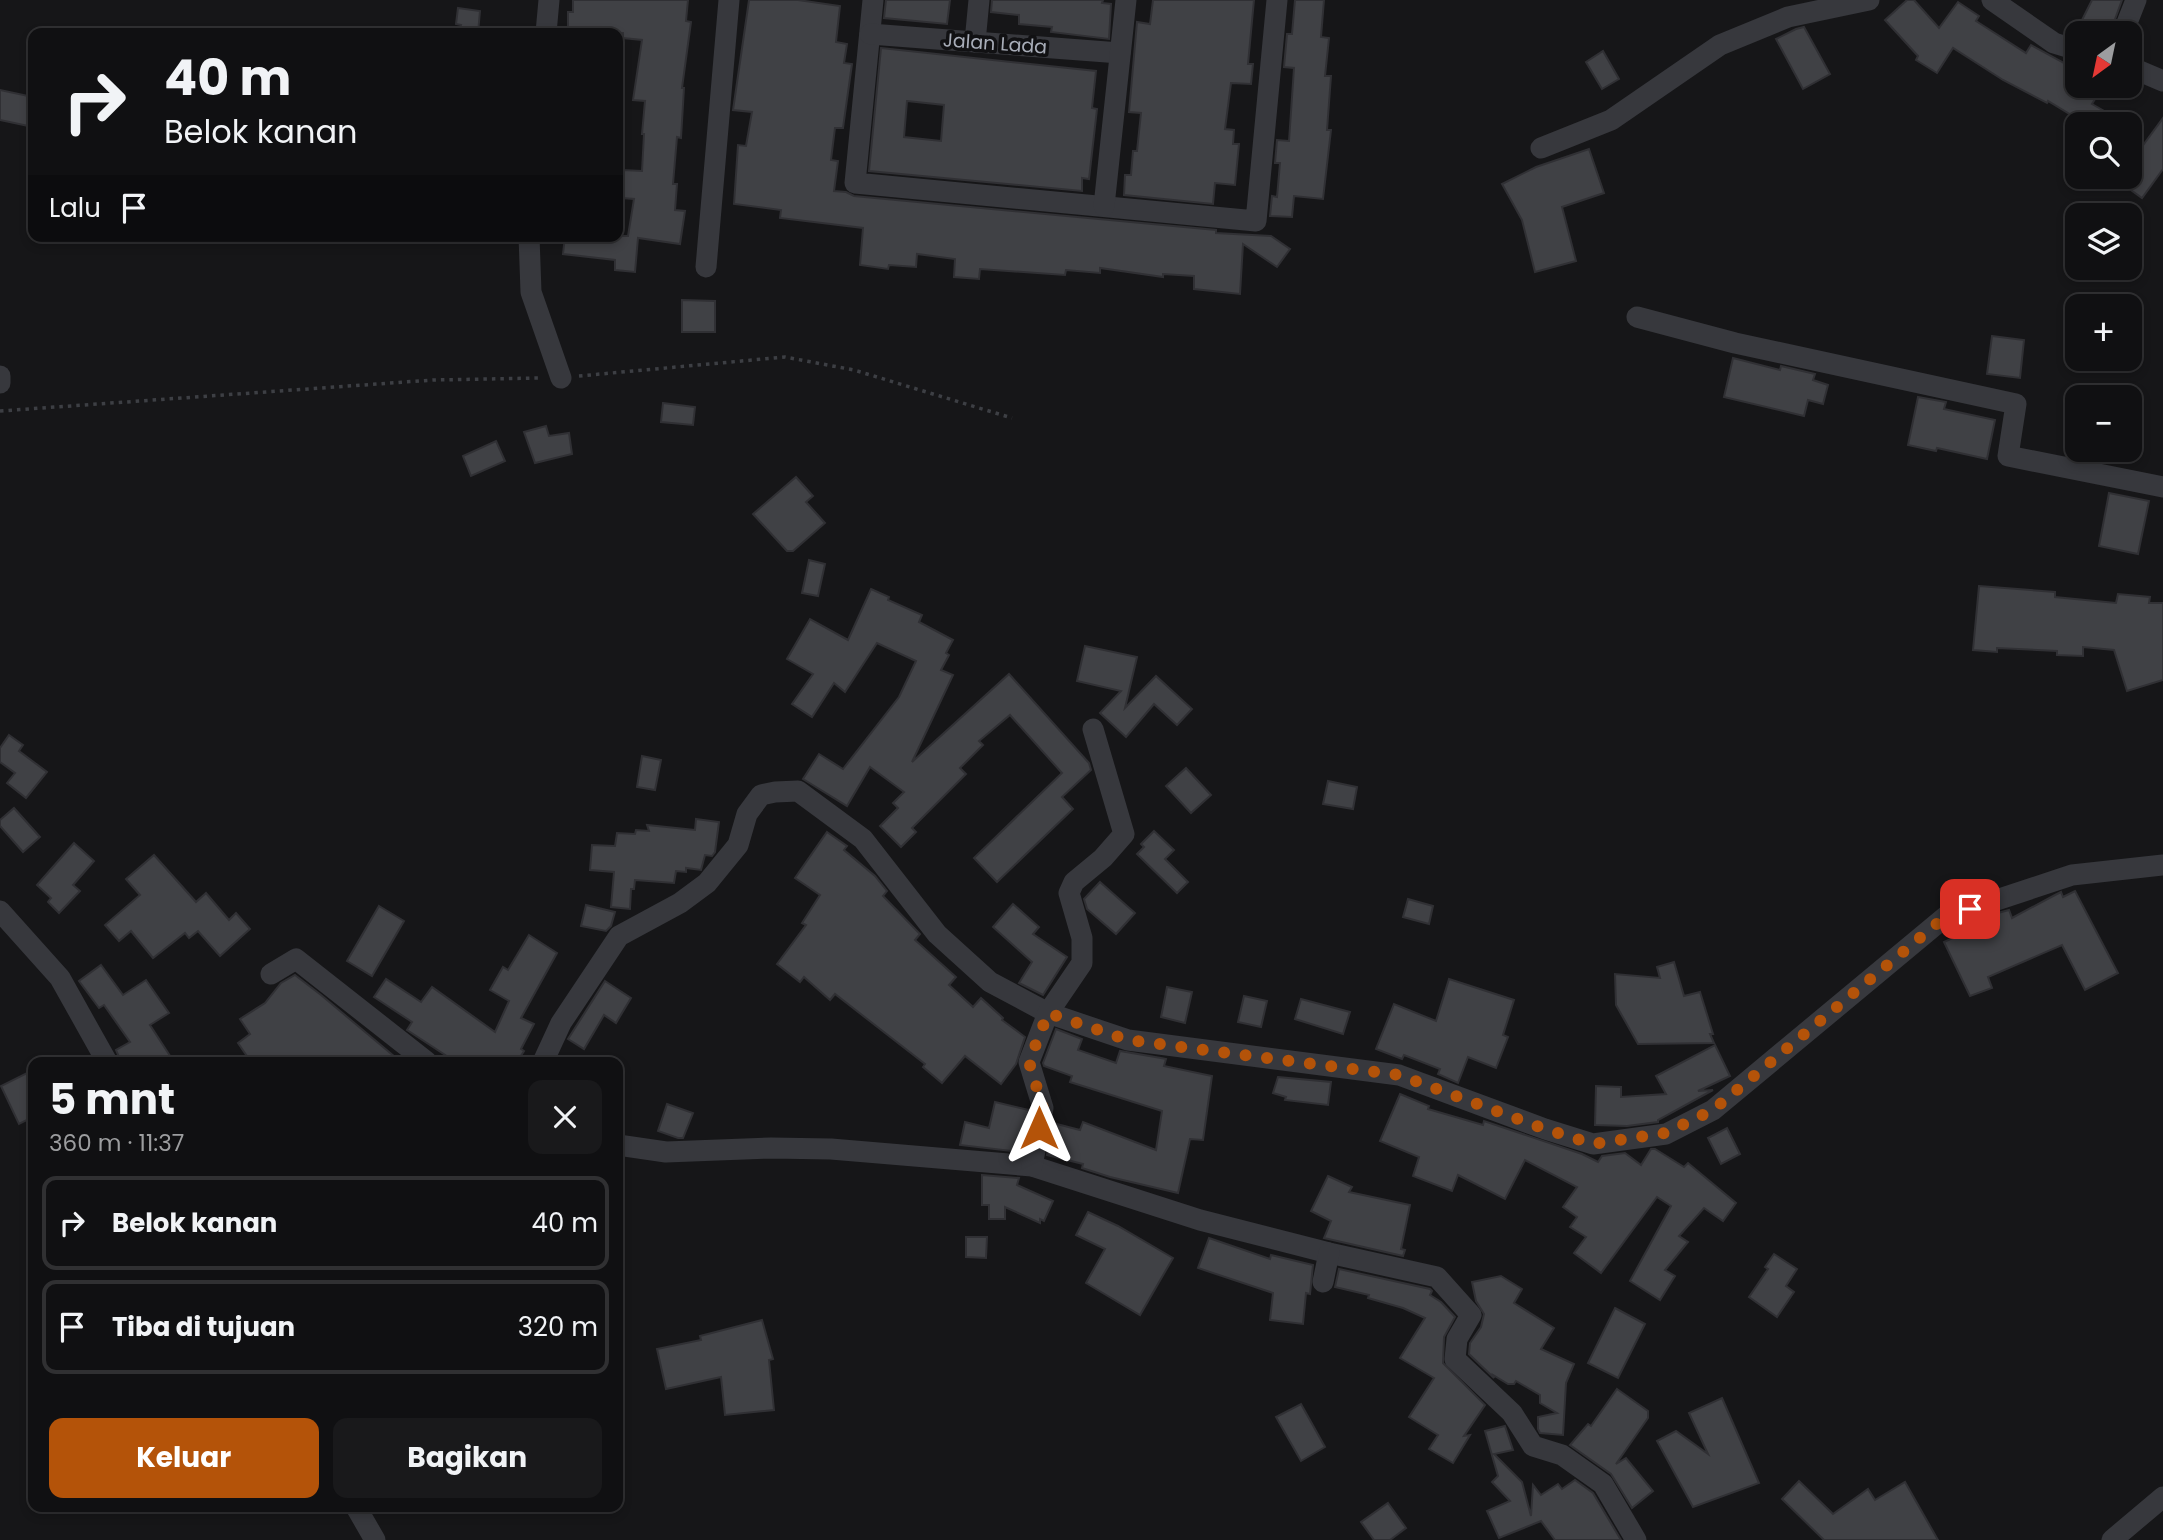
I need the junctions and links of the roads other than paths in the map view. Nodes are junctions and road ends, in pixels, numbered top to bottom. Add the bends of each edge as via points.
1 (549, 0) edge
2 (729, 0) edge
3 (873, 0) edge
4 (979, 0) edge
5 (1126, 0) edge
6 (1277, 0) edge
7 (1869, 0) edge
8 (1992, 0) edge
9 (2136, 0) edge
10 (2128, 21) edge
11 (547, 28) edge
12 (870, 34) junction
13 (975, 42) junction
14 (2065, 46) edge
15 (1120, 52) junction
16 (2142, 72) edge
17 (2163, 81) edge
18 (1541, 148) dead end
19 (1104, 206) junction
20 (529, 242) edge
21 (706, 267) dead end
22 (1637, 317) dead end
23 (0, 376) edge
24 (561, 378) road end
25 (0, 383) edge
26 (2163, 487) edge
27 (1093, 729) dead end
28 (2163, 865) edge
29 (0, 911) edge
30 (271, 974) dead end
31 (1048, 1013) junction
32 (104, 1057) edge
33 (421, 1057) edge
34 (545, 1057) edge
35 (623, 1146) edge
36 (1032, 1166) junction
37 (1329, 1253) junction
38 (1323, 1282) dead end
39 (2163, 1497) edge
40 (359, 1512) edge
41 (375, 1540) edge
42 (1636, 1540) edge
43 (2112, 1540) edge

1 - 11 street
2 - 21 street
3 - 12 street
4 - 13 street
5 - 15 street
6 - 19 street via 1256,221
7 - 18 street via 1788,17 1720,46 1611,120
8 - 14 street
9 - 10 street
12 - 13 street, Jalan Lada
12 - 19 street via 855,183
13 - 15 street, Jalan Lada
15 - 19 street
16 - 17 street
20 - 24 street via 531,292
22 - 26 street via 2016,404 2008,456
23 - 25 street
27 - 31 street via 1124,834 1074,882 1069,893 1083,938 1082,963
28 - 31 street via 2072,876 1945,917 1713,1110 1666,1133 1593,1144 1399,1075 1128,1040
29 - 32 street via 60,978
30 - 33 street via 296,959
31 - 34 street via 990,982 937,934 863,839 798,791 775,792 761,796 747,814 738,845 707,883 619,936 561,1023
31 - 36 street via 1029,1062 1043,1108
35 - 36 street via 666,1152 831,1149
36 - 37 street via 1200,1220
37 - 38 street
37 - 42 street via 1437,1277 1471,1315 1457,1339 1455,1359 1512,1413 1533,1446 1562,1455 1603,1484
39 - 43 street
40 - 41 street

